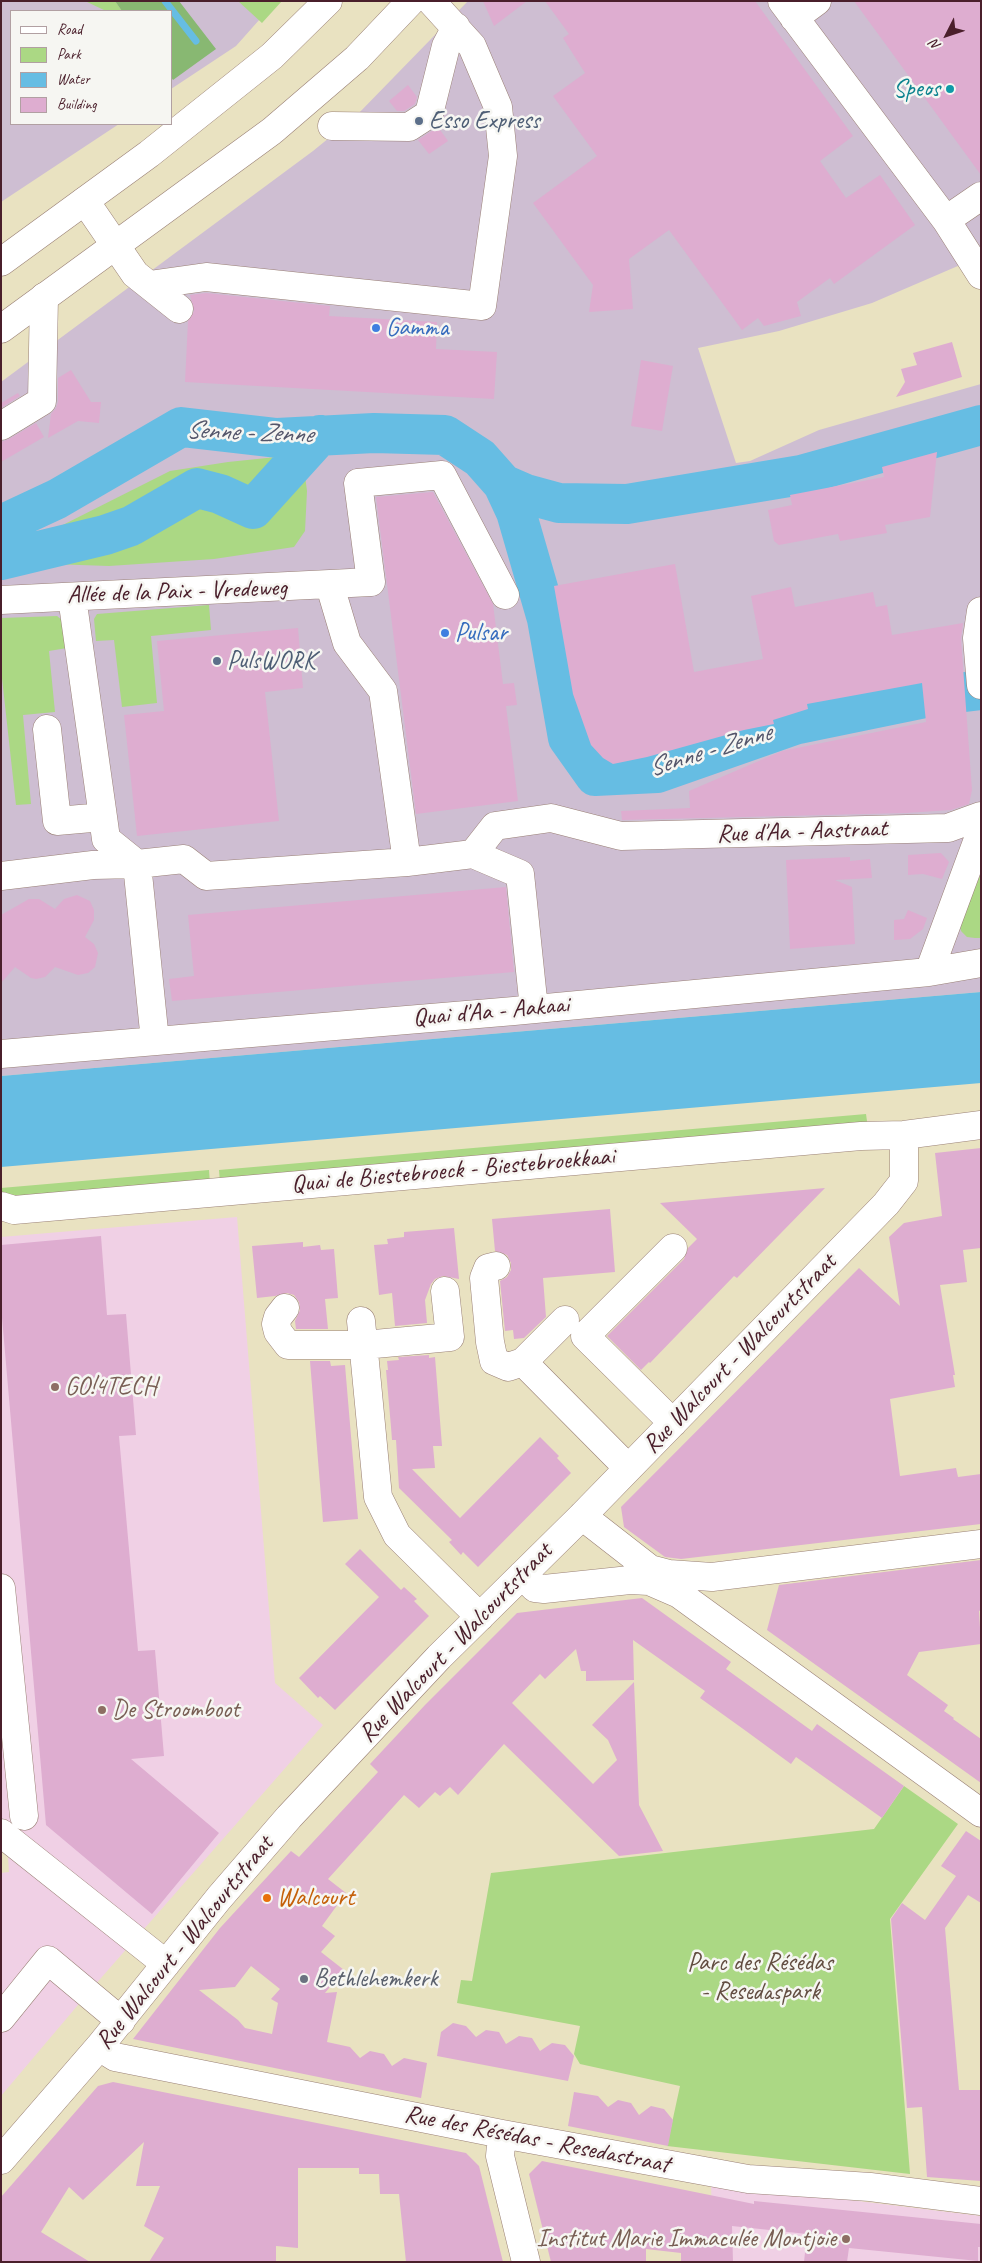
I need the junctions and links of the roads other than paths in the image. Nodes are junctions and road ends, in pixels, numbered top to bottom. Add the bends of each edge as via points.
1 (328, 1) edge
2 (411, 1) edge
3 (431, 1) edge
4 (817, 1) edge
5 (788, 10) edge
6 (456, 27) junction
7 (332, 126) dead end
8 (981, 196) edge
9 (85, 201) junction
10 (946, 220) junction
11 (115, 244) junction
12 (1, 262) edge
13 (981, 276) edge
14 (149, 285) junction
15 (44, 297) junction
16 (179, 309) dead end
17 (1, 329) edge
18 (1, 426) edge
19 (341, 585) junction
20 (505, 595) dead end
21 (72, 597) junction
22 (1, 600) edge
23 (981, 611) edge
24 (980, 680) edge
25 (981, 685) edge
26 (47, 729) dead end
27 (981, 816) edge
28 (103, 817) junction
29 (981, 831) edge
30 (473, 854) junction
31 (407, 862) junction
32 (137, 864) junction
33 (1, 876) edge
34 (981, 963) edge
35 (929, 972) junction
36 (534, 1009) junction
37 (155, 1041) junction
38 (1, 1054) edge
39 (981, 1125) edge
40 (904, 1135) junction
41 (1, 1206) edge
42 (673, 1248) dead end
43 (496, 1266) dead end
44 (445, 1291) dead end
45 (284, 1308) dead end
46 (565, 1320) dead end
47 (363, 1333) junction
48 (523, 1362) junction
49 (672, 1422) junction
50 (628, 1468) junction
51 (582, 1516) junction
52 (981, 1544) edge
53 (522, 1575) junction
54 (649, 1575) junction
55 (712, 1577) junction
56 (1, 1588) edge
57 (700, 1608) junction
58 (480, 1617) junction
59 (981, 1813) edge
60 (24, 1816) dead end
61 (1, 1833) edge
62 (166, 1964) junction
63 (1, 2018) edge
64 (120, 2021) junction
65 (99, 2047) junction
66 (502, 2134) junction
67 (1, 2160) edge
68 (981, 2200) edge
69 (526, 2262) edge

1 - 9 street via 272,56
2 - 11 street via 357,58 272,131
3 - 6 street
4 - 5 street
5 - 10 street
6 - 7 street via 446,46 429,114 409,127
6 - 14 street via 472,46 498,107 504,156 482,306 206,277
8 - 10 street
9 - 11 street
9 - 12 street
10 - 13 street
11 - 14 street via 135,274
11 - 15 street
14 - 16 street
15 - 17 street
15 - 18 street via 42,401
19 - 20 street via 371,582 358,483 442,476
19 - 21 street, Allée de la Paix - Vredeweg
19 - 31 street via 348,644 383,691
21 - 22 street, Allée de la Paix - Vredeweg
21 - 28 street
23 - 24 street via 977,638
24 - 25 street
26 - 28 street via 57,821
27 - 30 street, Rue d'Aa - Aastraat via 948,828 621,836 551,818 495,826
28 - 32 street via 106,839
29 - 35 street
30 - 31 street
30 - 36 street via 520,874
31 - 32 street via 206,876 184,859
32 - 33 street via 93,865
32 - 37 street
34 - 35 street, Quai d'Aa - Aakaai
35 - 36 street, Quai d'Aa - Aakaai
36 - 37 street, Quai d'Aa - Aakaai
37 - 38 street, Quai d'Aa - Aakaai
39 - 40 street, Quai de Biestebroeck - Biestebroekkaai
40 - 41 street, Quai de Biestebroeck - Biestebroekkaai via 861,1136 14,1210
40 - 49 street, Rue Walcourt - Walcourtstraat via 904,1181 886,1204
42 - 49 street via 586,1336
43 - 48 street via 488,1268 484,1278 494,1361 508,1367
44 - 47 street via 450,1337
45 - 47 street via 276,1324 288,1345
46 - 48 street
47 - 58 street via 378,1497 397,1536
48 - 50 street
49 - 50 street, Rue Walcourt - Walcourtstraat
50 - 51 street, Rue Walcourt - Walcourtstraat
51 - 53 street, Rue Walcourt - Walcourtstraat
51 - 54 street
52 - 55 street
53 - 54 street via 535,1588 544,1589
53 - 58 street, Rue Walcourt - Walcourtstraat
54 - 55 street
54 - 57 street
55 - 57 street via 705,1588
56 - 60 street
57 - 59 street
58 - 62 street, Rue Walcourt - Walcourtstraat via 289,1817
61 - 62 street
62 - 64 street, Rue Walcourt - Walcourtstraat
63 - 64 street via 48,1960
64 - 65 street, Rue Walcourt - Walcourtstraat
65 - 66 street, Rue des Résédas - Resedastraat via 115,2058
65 - 67 street, Rue Walcourt - Walcourtstraat
66 - 68 street, Rue des Résédas - Resedastraat via 748,2179 870,2187
66 - 69 street via 500,2156

